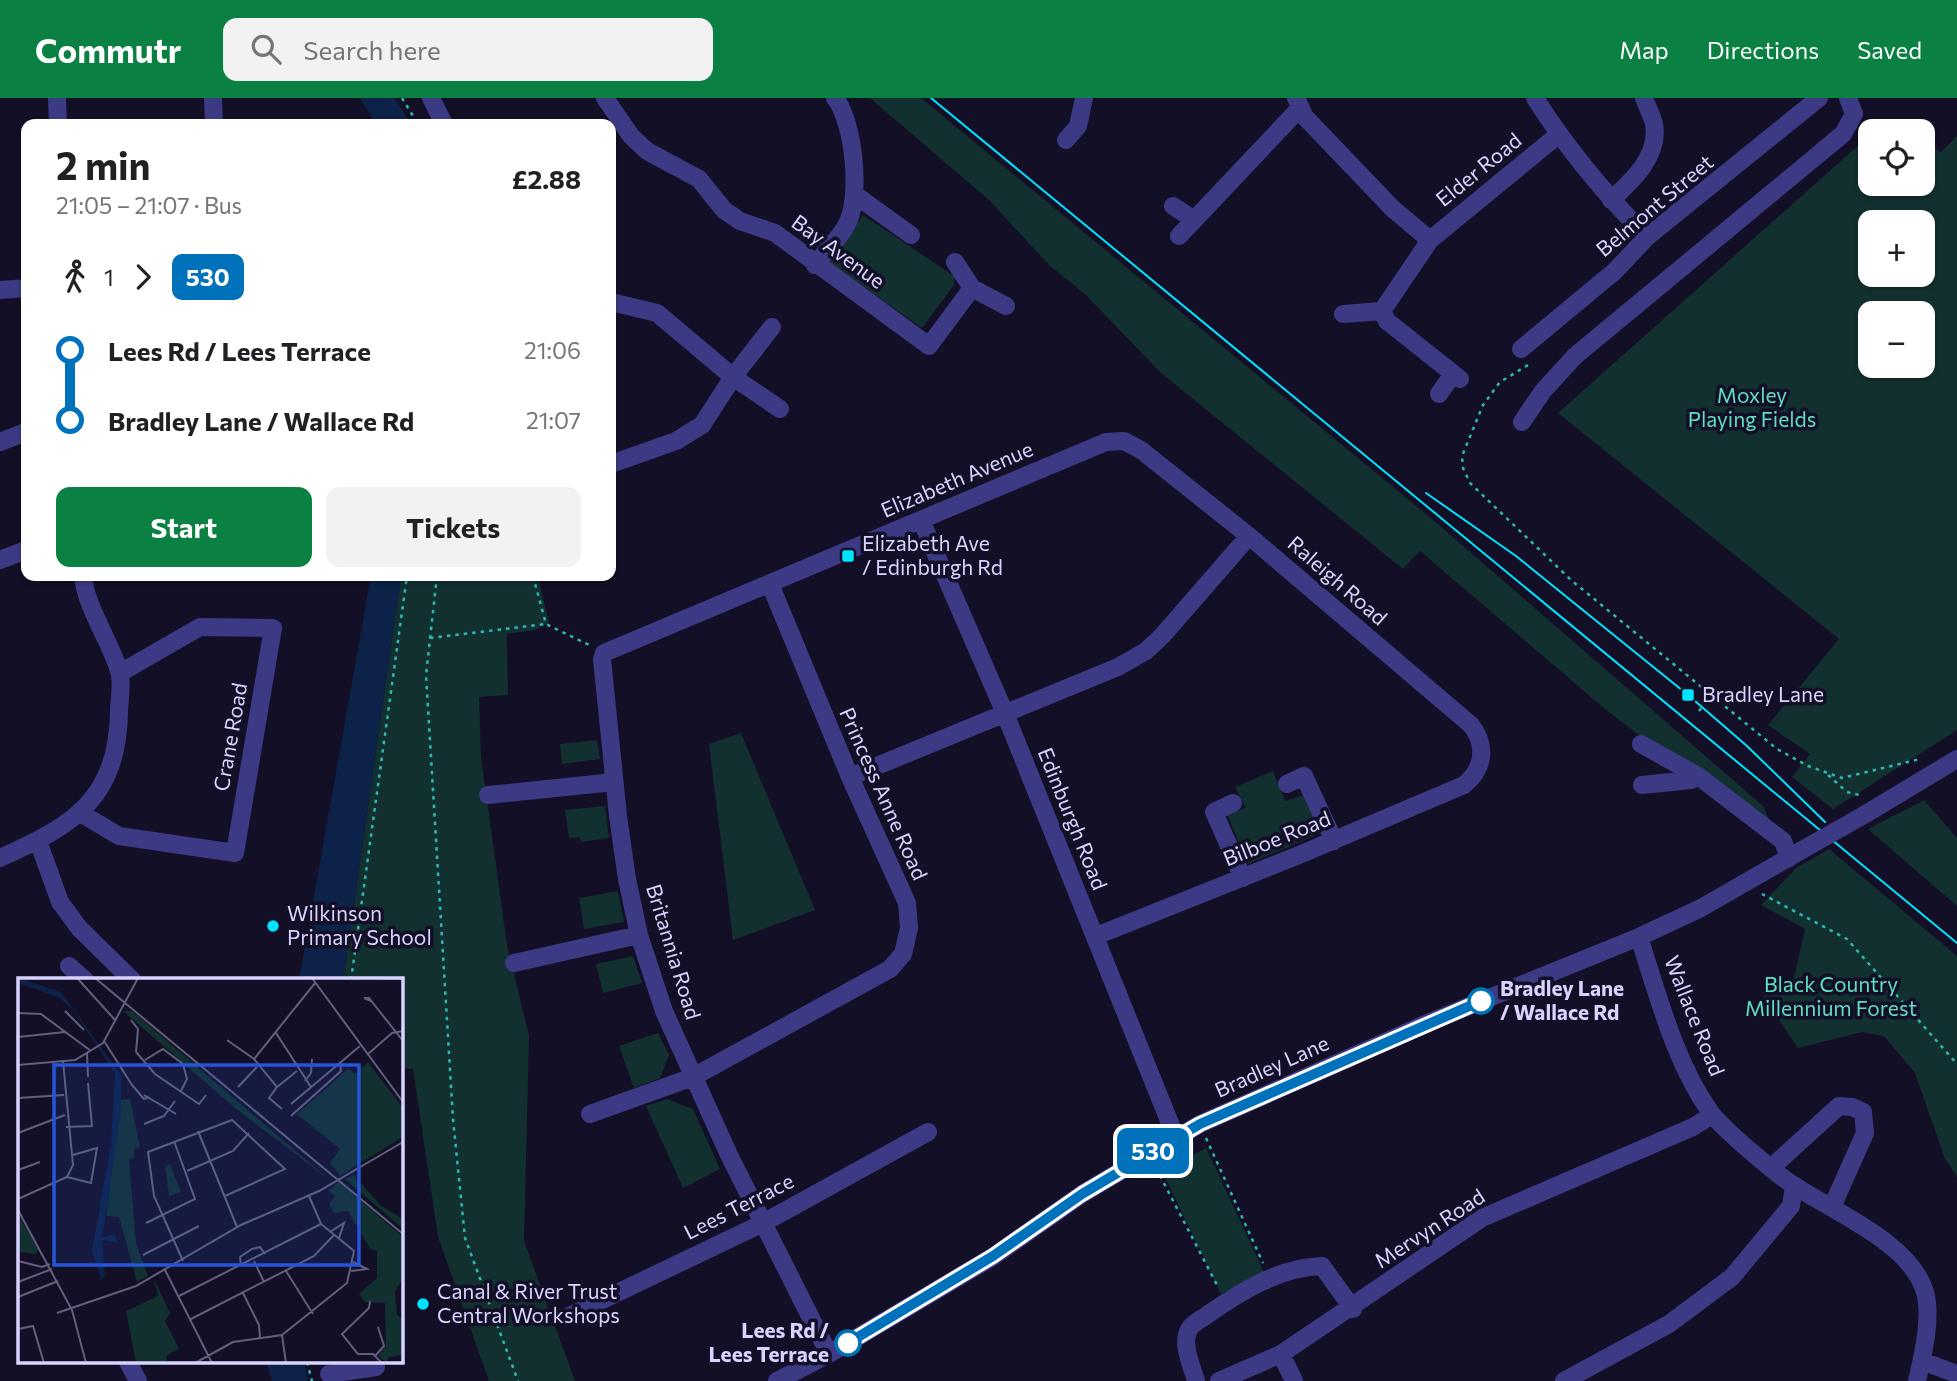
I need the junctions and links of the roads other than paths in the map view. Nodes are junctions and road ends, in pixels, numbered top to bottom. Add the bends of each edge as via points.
1 (57, 98) edge
2 (213, 98) edge
3 (431, 98) edge
4 (605, 98) edge
5 (835, 98) edge
6 (1084, 98) edge
7 (1535, 98) edge
8 (1644, 98) edge
9 (1819, 98) edge
10 (1848, 98) edge
11 (1297, 103) edge
12 (58, 119) edge
13 (214, 119) edge
14 (442, 119) edge
15 (1558, 135) junction
16 (1066, 141) dead end
17 (854, 194) junction
18 (1611, 200) junction
19 (1173, 206) dead end
20 (1193, 219) junction
21 (911, 235) dead end
22 (1179, 236) dead end
23 (1647, 237) junction
24 (1430, 240) junction
25 (955, 262) dead end
26 (815, 265) junction
27 (21, 288) edge
28 (972, 288) junction
29 (0, 290) edge
30 (616, 302) edge
31 (1006, 306) dead end
32 (1382, 311) junction
33 (1343, 314) dead end
34 (772, 327) dead end
35 (1526, 356) road end
36 (733, 377) junction
37 (1439, 394) dead end
38 (780, 409) dead end
39 (1522, 422) dead end
40 (21, 434) edge
41 (1124, 441) joint
42 (0, 442) edge
43 (616, 462) edge
44 (921, 520) junction
45 (1249, 536) junction
46 (21, 552) edge
47 (0, 560) edge
48 (85, 581) edge
49 (770, 584) junction
50 (612, 650) joint
51 (120, 673) junction
52 (1004, 711) junction
53 (1641, 744) dead end
54 (1957, 759) edge
55 (1698, 776) junction
56 (850, 777) junction
57 (1473, 778) joint
58 (614, 782) junction
59 (1287, 783) dead end
60 (1642, 785) dead end
61 (488, 795) dead end
62 (1233, 803) dead end
63 (82, 814) junction
64 (38, 841) junction
65 (1334, 841) junction
66 (1795, 854) junction
67 (0, 858) edge
68 (1242, 878) junction
69 (639, 935) junction
70 (1096, 936) junction
71 (1639, 937) junction
72 (514, 963) dead end
73 (69, 966) dead end
74 (83, 978) edge
75 (130, 978) edge
76 (693, 1077) junction
77 (590, 1114) dead end
78 (1712, 1115) junction
79 (928, 1132) dead end
80 (1176, 1138) junction
81 (1772, 1167) junction
82 (1794, 1186) junction
83 (1832, 1207) junction
84 (763, 1223) junction
85 (1353, 1308) junction
86 (567, 1317) dead end
87 (829, 1354) junction
88 (1281, 1354) junction
89 (1922, 1361) junction
90 (129, 1364) edge
91 (377, 1370) edge
92 (328, 1372) edge
93 (1957, 1374) edge
94 (138, 1381) edge
95 (777, 1381) edge
96 (1196, 1381) edge
97 (1220, 1381) edge
98 (1294, 1381) edge
99 (1564, 1381) edge
100 (1917, 1381) edge

1 - 12 street
2 - 13 street
3 - 14 street
4 - 26 street, Bay Avenue via 647,151 699,179 724,210 775,233
5 - 17 street via 848,129
6 - 16 street via 1078,126
7 - 15 street
8 - 18 street via 1654,122 1650,150 1639,175
9 - 23 street, Belmont Street
10 - 39 street via 1854,114 1843,134 1575,356
11 - 20 street
11 - 24 street via 1393,209
15 - 18 street
15 - 24 street, Elder Road
17 - 21 street
17 - 26 street via 847,225
18 - 23 street
19 - 20 street
20 - 22 street
23 - 35 street, Belmont Street
24 - 32 street, Elder Road
25 - 28 street
26 - 28 street, Bay Avenue via 929,346
27 - 29 street
28 - 31 street
30 - 36 street via 657,313
32 - 33 street
32 - 37 street via 1387,321 1457,377
34 - 36 street
36 - 38 street
36 - 43 street via 702,425
40 - 42 street
41 - 44 street, Elizabeth Avenue via 1106,442
41 - 45 street, Raleigh Road
44 - 49 street, Elizabeth Avenue
44 - 52 street, Edinburgh Road
45 - 52 street via 1146,651 1118,667
45 - 57 street, Raleigh Road via 1471,725 1482,753
46 - 47 street
48 - 51 street
49 - 50 street, Elizabeth Avenue
49 - 56 street, Princess Anne Road
50 - 58 street, Britannia Road via 602,659
51 - 63 street via 118,738 102,784
51 - 63 street, Crane Road via 200,627 273,628 235,853 119,836
52 - 56 street
52 - 70 street, Edinburgh Road
53 - 55 street
54 - 66 street, Bradley Lane, bridge via 1866,807
55 - 60 street
55 - 66 street
56 - 76 street, Princess Anne Road via 907,903 909,928 903,954 890,969
57 - 65 street, Bilboe Road
58 - 61 street
58 - 69 street, Britannia Road
59 - 65 street via 1304,776
62 - 68 street via 1214,812
63 - 64 street
64 - 67 street
64 - 75 street via 60,902 79,928
65 - 68 street, Bilboe Road
66 - 71 street, Bradley Lane
68 - 70 street, Bilboe Road
69 - 72 street
69 - 76 street, Britannia Road via 664,1011
70 - 80 street, Edinburgh Road
71 - 78 street, Wallace Road via 1684,1065
71 - 80 street, Bradley Lane via 1430,1022
73 - 74 street
76 - 77 street, Princess Anne Road
76 - 84 street, Britannia Road
78 - 81 street, Wallace Road
78 - 85 street, Mervyn Road via 1482,1218
79 - 84 street, Lees Terrace
80 - 87 street, Bradley Lane
81 - 82 street, Wallace Road
81 - 83 street via 1839,1106 1863,1112 1865,1133
82 - 83 street, Wallace Road
82 - 99 street via 1791,1206 1732,1277 1669,1324
83 - 89 street, Wallace Road via 1913,1268 1927,1310
84 - 86 street, Lees Terrace
84 - 87 street, Britannia Road
85 - 88 street, Mervyn Road
85 - 96 street via 1322,1266 1303,1267 1270,1279 1190,1327 1186,1341
87 - 95 street, Bradley Lane
88 - 97 street, Mervyn Road
88 - 98 street
89 - 93 street
89 - 100 street, Wallace Road
90 - 94 street
91 - 92 street

